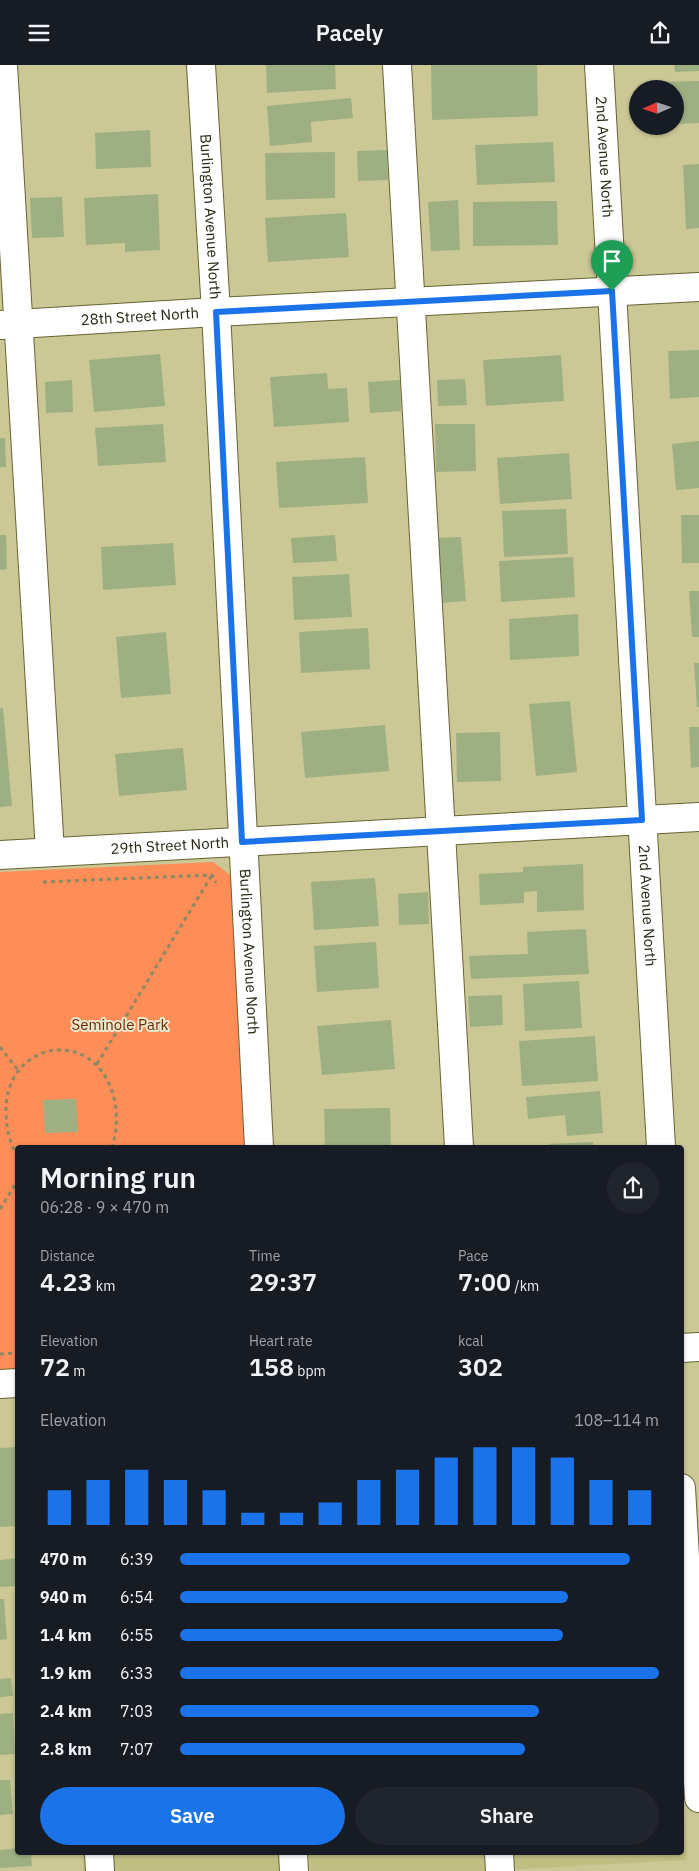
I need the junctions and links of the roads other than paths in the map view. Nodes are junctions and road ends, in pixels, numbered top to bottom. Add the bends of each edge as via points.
1 (3, 65) edge
2 (201, 65) edge
3 (397, 65) edge
4 (599, 65) edge
5 (699, 287) edge
6 (612, 291) junction
7 (411, 303) junction
8 (216, 312) junction
9 (9, 325) edge
10 (699, 817) edge
11 (642, 820) junction
12 (441, 831) junction
13 (242, 842) junction
14 (50, 852) junction
15 (0, 855) edge
16 (259, 1145) edge
17 (459, 1145) edge
18 (661, 1145) edge
19 (699, 1347) edge
20 (684, 1348) edge
21 (15, 1383) edge
22 (0, 1384) edge
23 (684, 1540) edge
24 (699, 1799) edge
25 (684, 1800) edge
26 (99, 1855) edge
27 (294, 1855) edge
28 (499, 1855) edge
29 (100, 1871) edge
30 (294, 1871) edge
31 (500, 1871) edge

1 - 9 street
2 - 8 street, Burlington Avenue North
3 - 7 street
4 - 6 street, 2nd Avenue North
5 - 6 street, 28th Street North
6 - 7 street, 28th Street North
6 - 11 street, 2nd Avenue North
7 - 8 street, 28th Street North
7 - 12 street
8 - 9 street, 28th Street North
8 - 13 street, Burlington Avenue North
9 - 14 street
10 - 11 street, 29th Street North
11 - 12 street, 29th Street North
11 - 18 street, 2nd Avenue North
12 - 13 street, 29th Street North
12 - 17 street
13 - 14 street, 29th Street North
13 - 16 street, Burlington Avenue North
14 - 15 street, 29th Street North
19 - 20 street
21 - 22 street
23 - 24 street
24 - 25 street
26 - 29 street
27 - 30 street
28 - 31 street

